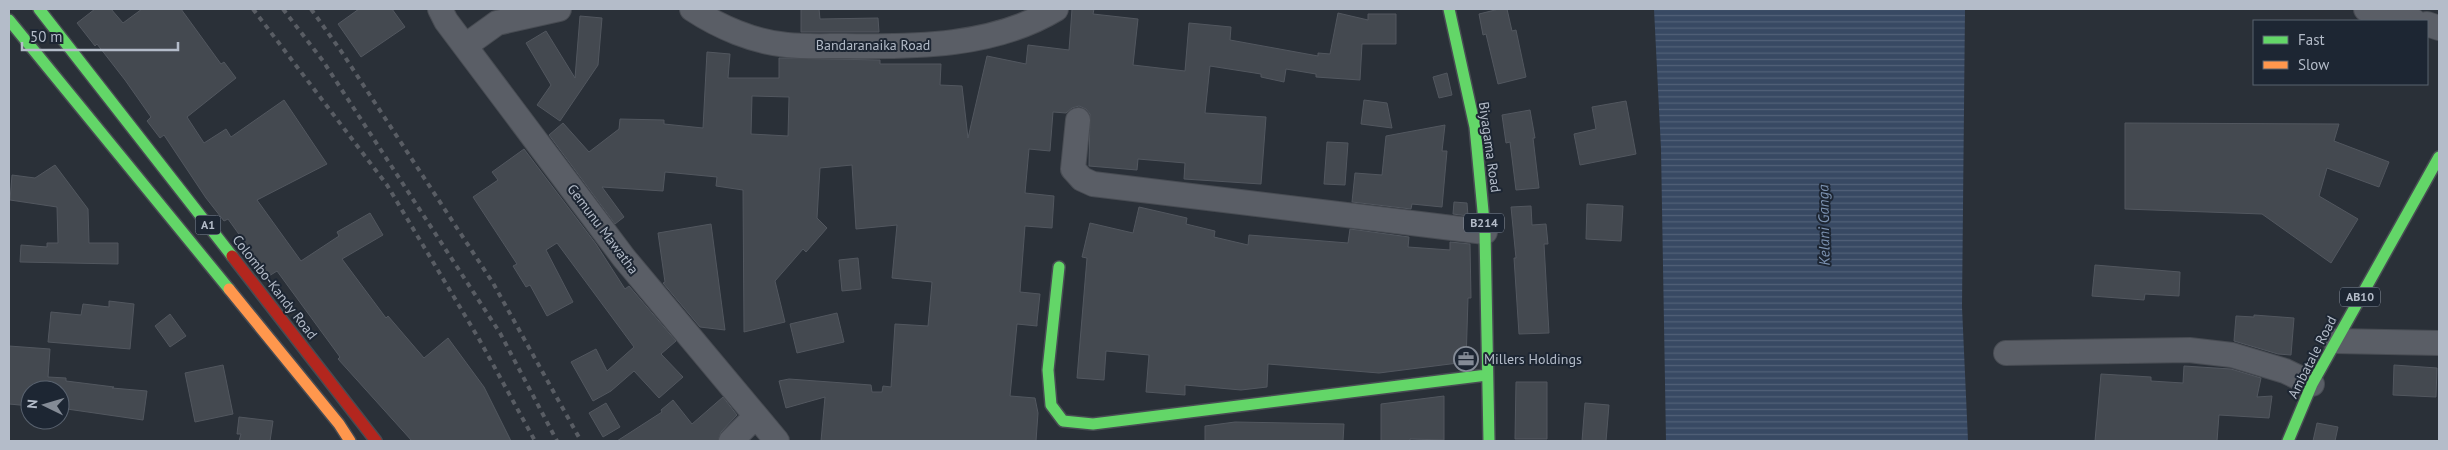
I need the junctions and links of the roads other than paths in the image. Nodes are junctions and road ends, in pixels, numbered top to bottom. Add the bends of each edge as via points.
1 (39, 9) edge
2 (440, 9) edge
3 (559, 9) edge
4 (692, 9) edge
5 (1056, 9) edge
6 (1449, 9) edge
7 (2366, 9) edge
8 (9, 20) edge
9 (2410, 20) edge
10 (465, 46) junction
11 (1078, 120) dead end
12 (2439, 157) edge
13 (1485, 232) junction
14 (1059, 267) dead end
15 (2335, 341) junction
16 (2439, 343) edge
17 (2006, 353) dead end
18 (1487, 375) junction
19 (2312, 384) junction
20 (755, 417) junction
21 (339, 435) edge
22 (376, 441) edge
23 (731, 441) edge
24 (777, 441) edge
25 (1489, 441) edge
26 (2288, 441) edge

1 - 22 main road, Colombo-Kandy Road / A1
2 - 10 street, Gemunu Mawatha
3 - 10 street via 497,23
4 - 5 street, Bandaranaika Road via 744,35 786,45 900,47 939,45 1005,31
6 - 13 main road, Biyagama Road / B214 via 1475,127
7 - 9 street
8 - 21 main road, A1
10 - 20 street, Gemunu Mawatha via 624,258
11 - 13 street via 1073,169 1082,179 1093,184
12 - 15 main road, Ambatale Road / AB10
13 - 18 main road, Biyagama Road / B214
14 - 18 main road via 1048,370 1051,405 1064,421 1093,424
15 - 16 street
15 - 19 main road, Ambatale Road / AB10
17 - 19 street via 2189,350 2232,356 2285,371
18 - 25 main road, Biyagama Road / B214
19 - 26 main road, Ambatale Road / AB10
20 - 23 street
20 - 24 street, Gemunu Mawatha

